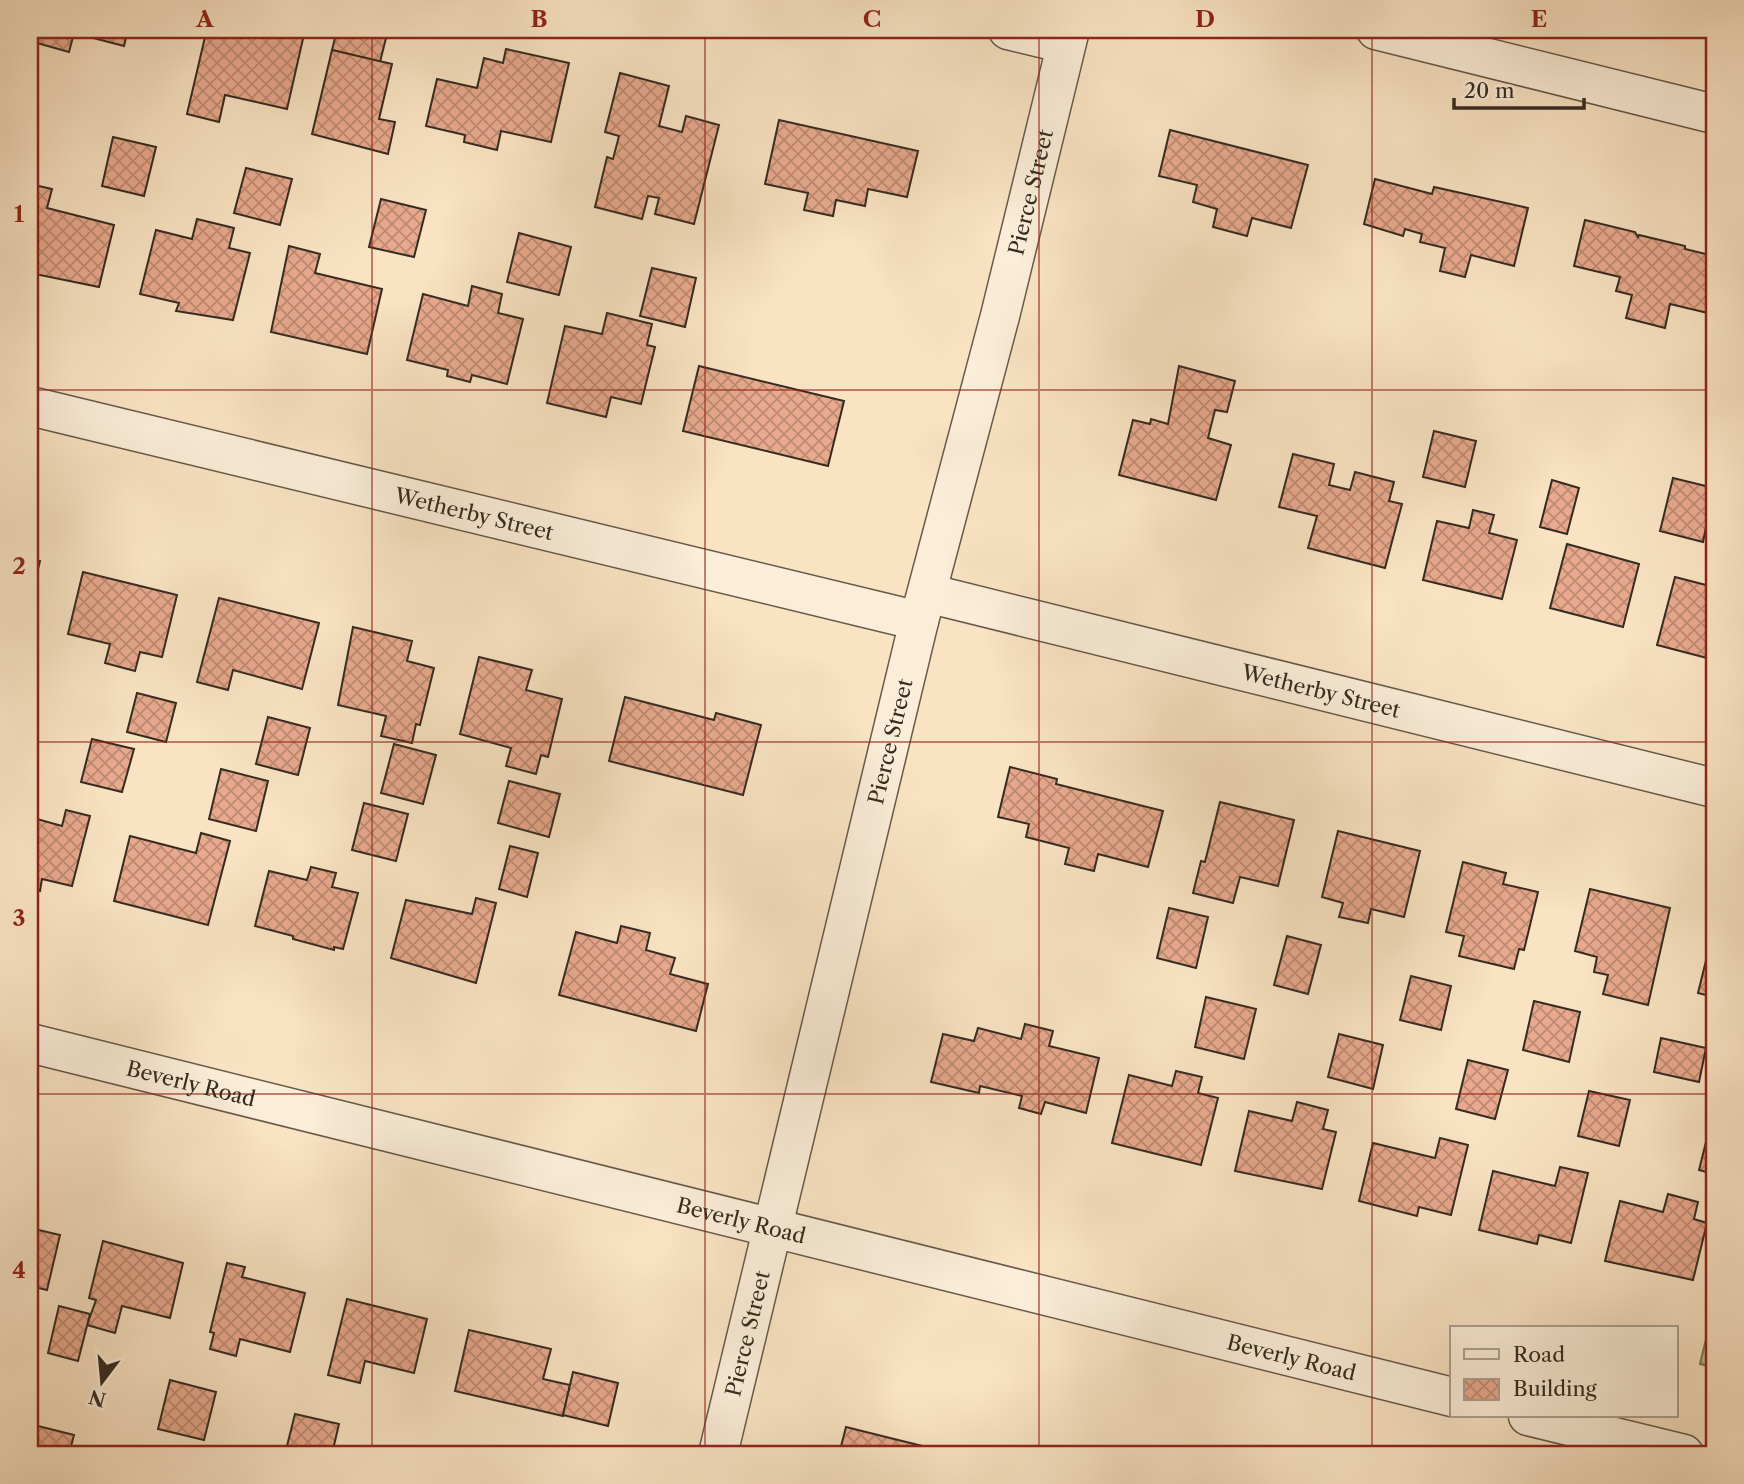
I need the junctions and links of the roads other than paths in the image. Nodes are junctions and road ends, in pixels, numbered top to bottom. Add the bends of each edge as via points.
1 (1007, 30) edge
2 (1376, 30) edge
3 (1068, 37) edge
4 (1714, 114) edge
5 (30, 406) edge
6 (923, 607) junction
7 (1714, 788) edge
8 (30, 1043) edge
9 (772, 1230) junction
10 (1450, 1397) edge
11 (1536, 1418) edge
12 (718, 1454) edge
13 (1684, 1454) edge

1 - 3 street
2 - 4 street
3 - 6 street, Pierce Street
5 - 6 street, Wetherby Street
6 - 7 street, Wetherby Street
6 - 9 street, Pierce Street
8 - 9 street, Beverly Road
9 - 10 street, Beverly Road
9 - 12 street, Pierce Street
11 - 13 street

